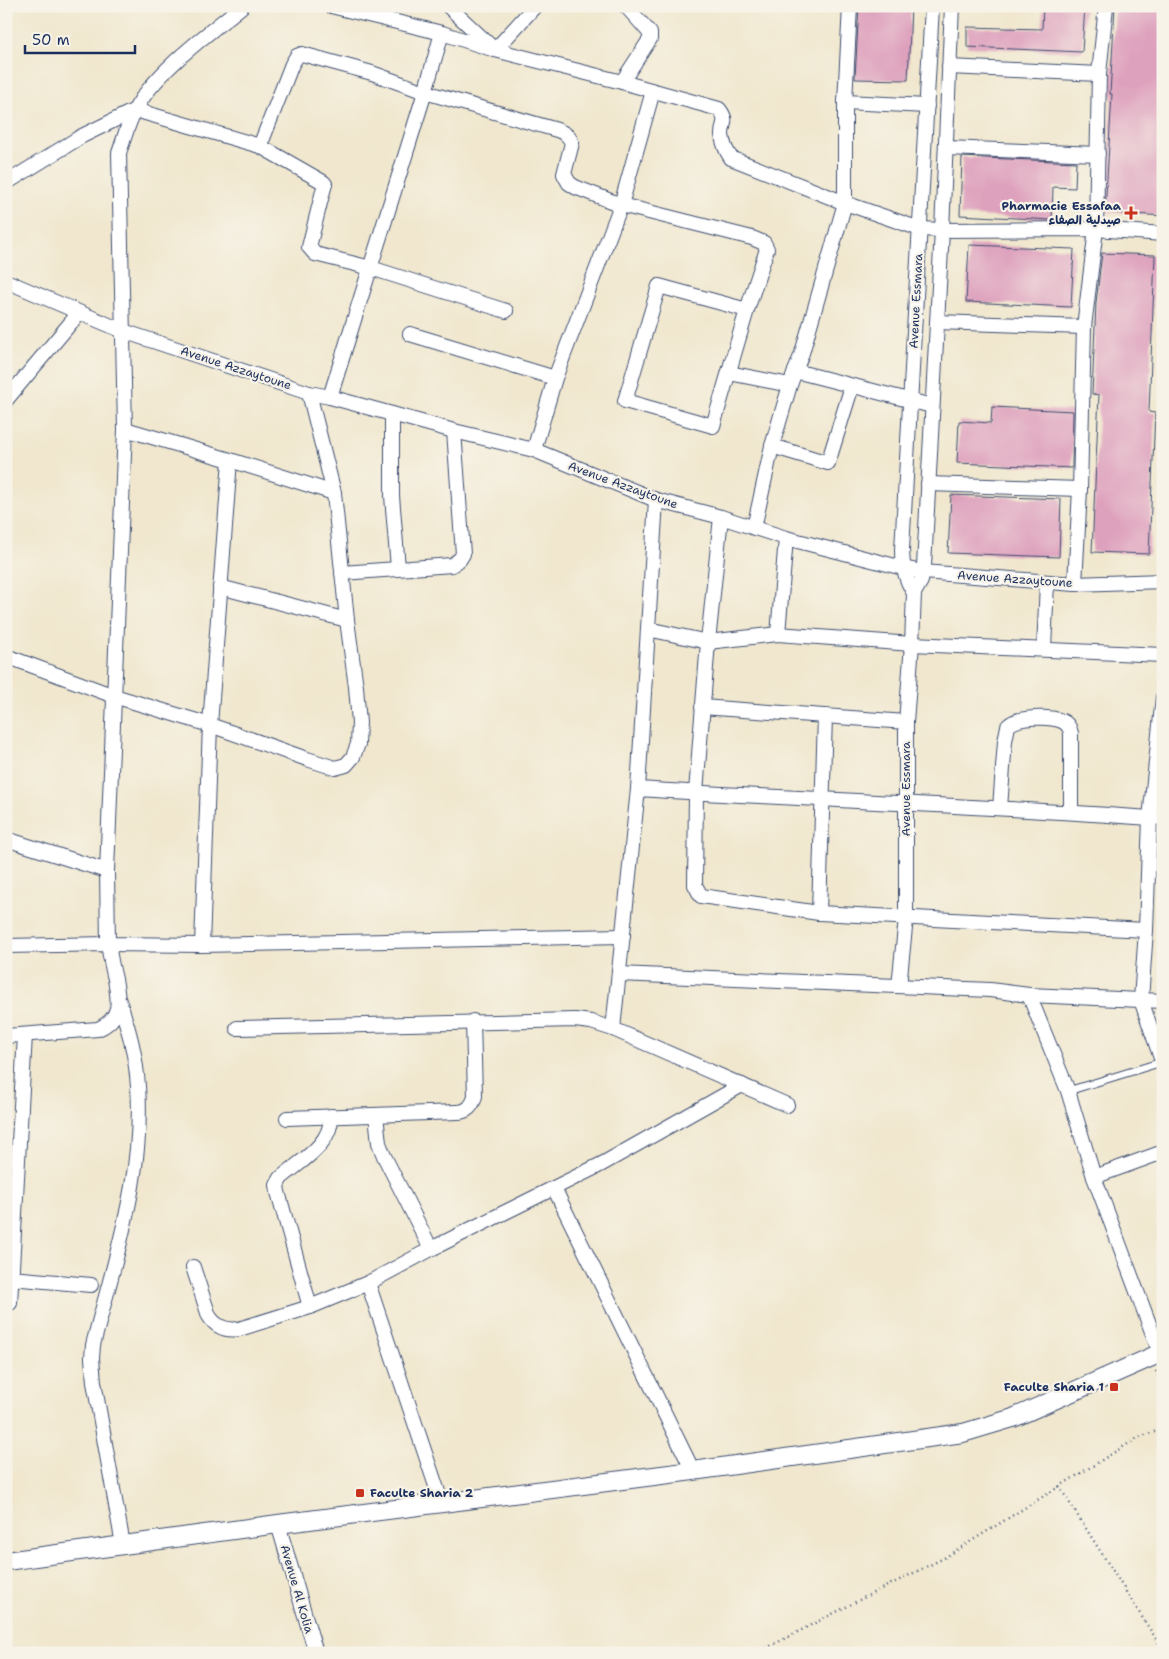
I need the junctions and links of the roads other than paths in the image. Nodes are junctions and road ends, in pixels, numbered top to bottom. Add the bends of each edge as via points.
1 (242, 6) edge
2 (330, 6) edge
3 (448, 6) edge
4 (535, 6) edge
5 (626, 6) edge
6 (850, 6) edge
7 (932, 6) edge
8 (952, 6) edge
9 (1106, 6) edge
10 (442, 33) junction
11 (496, 50) junction
12 (949, 67) junction
13 (1099, 74) junction
14 (622, 82) junction
15 (652, 91) junction
16 (425, 92) junction
17 (845, 102) junction
18 (927, 106) junction
19 (135, 110) junction
20 (260, 146) junction
21 (946, 148) junction
22 (1098, 154) junction
23 (6, 183) edge
24 (845, 202) junction
25 (621, 206) junction
26 (920, 229) junction
27 (1096, 229) junction
28 (942, 230) junction
29 (1163, 234) edge
30 (371, 268) junction
31 (7, 282) edge
32 (747, 310) junction
33 (506, 311) dead end
34 (79, 313) junction
35 (937, 322) junction
36 (1084, 327) junction
37 (124, 331) junction
38 (410, 334) dead end
39 (795, 371) junction
40 (729, 373) junction
41 (555, 378) junction
42 (790, 385) junction
43 (852, 386) junction
44 (309, 393) junction
45 (330, 397) junction
46 (6, 400) edge
47 (910, 400) junction
48 (932, 406) junction
49 (392, 414) junction
50 (126, 429) junction
51 (454, 431) junction
52 (772, 446) junction
53 (534, 450) junction
54 (230, 460) junction
55 (928, 484) junction
56 (1080, 489) junction
57 (334, 493) junction
58 (656, 500) junction
59 (721, 517) junction
60 (754, 528) junction
61 (786, 538) junction
62 (398, 568) junction
63 (903, 568) junction
64 (923, 572) junction
65 (342, 573) junction
66 (1163, 580) edge
67 (1047, 582) junction
68 (1075, 584) junction
69 (220, 588) junction
70 (914, 593) junction
71 (346, 620) junction
72 (648, 629) junction
73 (778, 634) junction
74 (708, 642) junction
75 (912, 644) junction
76 (1044, 649) junction
77 (1163, 655) edge
78 (6, 656) edge
79 (114, 696) junction
80 (1163, 697) edge
81 (702, 707) junction
82 (825, 716) junction
83 (906, 722) junction
84 (210, 725) junction
85 (638, 789) junction
86 (696, 792) junction
87 (822, 799) junction
88 (907, 802) junction
89 (1000, 808) junction
90 (1071, 812) junction
91 (1156, 817) edge
92 (6, 839) edge
93 (107, 871) junction
94 (819, 913) junction
95 (906, 918) junction
96 (1146, 930) junction
97 (623, 936) junction
98 (108, 944) junction
99 (202, 945) junction
100 (6, 946) edge
101 (620, 974) junction
102 (899, 986) junction
103 (1029, 995) junction
104 (1141, 1000) junction
105 (119, 1001) junction
106 (1163, 1001) edge
107 (473, 1021) junction
108 (237, 1028) dead end
109 (613, 1029) junction
110 (25, 1035) junction
111 (6, 1036) edge
112 (1162, 1063) edge
113 (742, 1085) junction
114 (1068, 1092) junction
115 (787, 1105) dead end
116 (376, 1115) junction
117 (331, 1116) junction
118 (287, 1118) dead end
119 (1163, 1152) edge
120 (1094, 1177) junction
121 (12, 1182) edge
122 (554, 1188) junction
123 (431, 1249) junction
124 (193, 1266) dead end
125 (11, 1278) junction
126 (368, 1283) junction
127 (91, 1285) dead end
128 (10, 1303) dead end
129 (310, 1307) junction
130 (1162, 1353) edge
131 (693, 1471) junction
132 (442, 1504) junction
133 (278, 1524) junction
134 (123, 1546) junction
135 (6, 1561) edge
136 (316, 1653) edge

1 - 19 street via 152,84
2 - 10 street
3 - 11 street
4 - 11 street
5 - 14 street via 650,33 650,39
6 - 17 street
7 - 18 street, Avenue Essmara
8 - 12 street, Avenue Essmara
9 - 13 street
10 - 11 street
10 - 16 street
11 - 14 street
12 - 13 street
12 - 21 street, Avenue Essmara
13 - 22 street
14 - 15 street
15 - 24 street via 719,109 726,122 722,134 730,158
15 - 25 street
16 - 20 street via 372,73 302,54 292,64
16 - 25 street via 565,133 572,143 564,174 566,180
16 - 30 street
17 - 18 street
17 - 24 street
18 - 26 street, Avenue Essmara
19 - 20 street
19 - 23 street via 82,136
19 - 37 street via 119,153
20 - 30 street via 325,184 309,247 312,251
21 - 22 street
21 - 28 street, Avenue Essmara
22 - 27 street
24 - 26 street
24 - 39 street
25 - 32 street via 764,243 767,249
25 - 41 street
26 - 28 street
26 - 47 street, Avenue Essmara
27 - 28 street
27 - 29 street
27 - 36 street
28 - 35 street, Avenue Essmara
30 - 33 street
30 - 45 street
31 - 34 street, Avenue Azzaytoune
32 - 40 street
32 - 40 street via 659,286 625,401 713,426
34 - 37 street, Avenue Azzaytoune
34 - 46 street
35 - 36 street
35 - 48 street, Avenue Essmara
36 - 56 street
37 - 44 street, Avenue Azzaytoune
37 - 50 street
38 - 41 street
39 - 42 street
39 - 43 street
40 - 42 street
41 - 53 street
42 - 52 street
43 - 47 street
43 - 52 street via 828,463
44 - 45 street, Avenue Azzaytoune
44 - 57 street
45 - 49 street, Avenue Azzaytoune
47 - 48 street
47 - 63 street, Avenue Essmara
48 - 55 street, Avenue Essmara
49 - 51 street, Avenue Azzaytoune
49 - 62 street via 392,496
50 - 54 street
50 - 79 street
51 - 53 street, Avenue Azzaytoune
51 - 62 street via 463,554 452,565
52 - 60 street
53 - 58 street, Avenue Azzaytoune
54 - 57 street
54 - 69 street
55 - 56 street
55 - 64 street, Avenue Essmara
56 - 68 street
57 - 65 street
58 - 59 street, Avenue Azzaytoune
58 - 72 street
59 - 60 street, Avenue Azzaytoune
59 - 74 street
60 - 61 street, Avenue Azzaytoune
61 - 63 street, Avenue Azzaytoune
61 - 73 street
62 - 65 street
63 - 64 street, Avenue Azzaytoune
63 - 70 street, Avenue Essmara
64 - 67 street, Avenue Azzaytoune
64 - 70 street, Avenue Essmara
65 - 71 street
66 - 68 street, Avenue Azzaytoune
67 - 68 street, Avenue Azzaytoune
67 - 76 street
69 - 71 street
69 - 84 street
70 - 75 street, Avenue Essmara
71 - 84 street via 360,723 358,744 346,765 335,768
72 - 74 street
72 - 85 street
73 - 74 street
73 - 75 street
74 - 81 street
75 - 76 street
75 - 83 street, Avenue Essmara
76 - 77 street
78 - 79 street
79 - 84 street
79 - 93 street
80 - 91 street
81 - 82 street
81 - 86 street
82 - 83 street
82 - 87 street
83 - 88 street, Avenue Essmara
84 - 99 street
85 - 86 street
85 - 97 street
86 - 87 street
86 - 94 street via 695,885 701,896
87 - 88 street
87 - 94 street
88 - 89 street
88 - 95 street, Avenue Essmara
89 - 90 street
89 - 90 street via 1008,726 1019,719 1038,718 1060,720 1070,729
90 - 91 street
91 - 96 street
92 - 93 street
93 - 98 street
94 - 95 street
95 - 96 street
95 - 102 street, Avenue Essmara
96 - 104 street
97 - 99 street
97 - 101 street
98 - 99 street
98 - 100 street
98 - 105 street
101 - 102 street
101 - 109 street
102 - 103 street
103 - 104 street
103 - 114 street
104 - 106 street
104 - 112 street
105 - 110 street via 115,1015 98,1029
105 - 134 street via 130,1034 136,1068 136,1157 121,1241 92,1358
107 - 108 street
107 - 109 street via 562,1019 591,1022
107 - 116 street via 475,1096 468,1109
109 - 113 street
110 - 111 street
110 - 121 street
112 - 114 lane
113 - 115 street
113 - 122 street via 649,1139
114 - 120 street
116 - 117 street
116 - 123 street via 384,1156
117 - 118 street
117 - 129 street via 325,1139 277,1184
119 - 120 street
120 - 130 street
121 - 125 street
122 - 123 street
122 - 131 street
123 - 126 street
124 - 129 street via 209,1316 227,1330
125 - 127 street
125 - 128 street
126 - 129 street
126 - 132 street
130 - 131 street via 1013,1418 963,1433
131 - 132 street
132 - 133 street
133 - 134 street
133 - 136 street, Avenue Al Kolia
134 - 135 street

